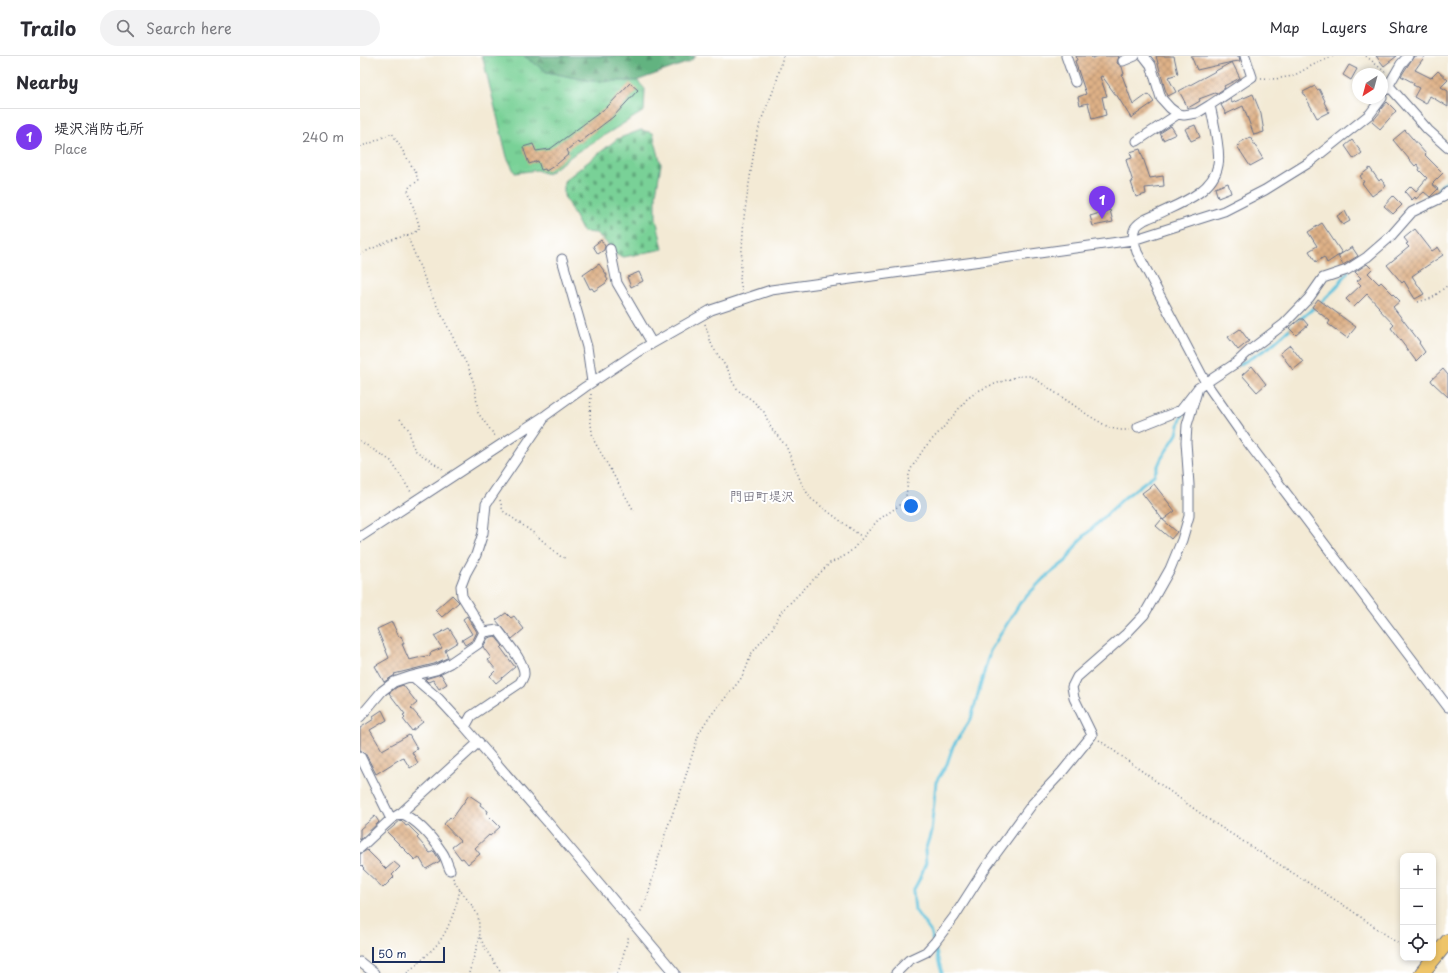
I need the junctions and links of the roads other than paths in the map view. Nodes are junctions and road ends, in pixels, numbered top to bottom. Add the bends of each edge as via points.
1 (1066, 56) edge
2 (1135, 56) edge
3 (1144, 56) edge
4 (1244, 56) edge
5 (1408, 56) edge
6 (1123, 61) dead end
7 (1075, 82) dead end
8 (1391, 82) junction
9 (1388, 87) edge
10 (1378, 104) edge
11 (1210, 105) junction
12 (1178, 114) junction
13 (1137, 141) dead end
14 (1448, 148) edge
15 (1448, 192) edge
16 (1133, 240) junction
17 (610, 250) dead end
18 (562, 259) dead end
19 (652, 343) junction
20 (592, 382) junction
21 (1206, 383) junction
22 (1198, 388) junction
23 (546, 415) junction
24 (1138, 427) road end
25 (360, 537) edge
26 (484, 632) junction
27 (412, 676) junction
28 (1448, 707) edge
29 (360, 717) edge
30 (465, 727) junction
31 (479, 742) junction
32 (360, 756) edge
33 (401, 813) junction
34 (391, 819) junction
35 (360, 848) edge
36 (450, 870) road end
37 (1448, 941) edge
38 (360, 962) edge
39 (374, 973) edge
40 (675, 973) edge
41 (896, 973) edge
42 (1422, 973) edge

1 - 7 street
2 - 6 street
3 - 12 street via 1151,65 1161,98
4 - 11 street via 1252,78
5 - 8 street
8 - 9 street
8 - 14 street via 1428,130
10 - 16 street via 1370,114 1310,162 1265,190 1224,211
11 - 12 street via 1196,113
11 - 16 street via 1219,156 1218,166 1211,180 1196,196 1143,220 1135,229
12 - 13 street
15 - 21 street via 1412,212 1390,237 1367,257 1347,270 1323,278 1309,298 1284,324 1236,363
16 - 19 street via 772,290 711,310
16 - 21 street
17 - 19 street via 617,283
18 - 20 street via 588,347
19 - 20 street
20 - 23 street
21 - 22 street
21 - 28 street via 1246,440
22 - 24 street via 1181,410
22 - 41 street via 1186,425 1189,516 1170,569 1144,615 1077,677 1072,687 1074,698 1092,735 1032,803 935,942 926,952 909,960
23 - 25 street
23 - 26 street via 486,504 483,533 476,556 461,586 462,596
26 - 27 street via 478,644 450,663 436,670
26 - 30 street via 498,630 514,651 524,674 520,683 471,716
27 - 29 street via 394,682 382,691
27 - 30 street via 439,699
30 - 31 street
31 - 33 street
31 - 40 street
32 - 34 street
33 - 34 street
33 - 36 street via 429,835 443,853
34 - 35 street
37 - 42 highway
38 - 39 street

